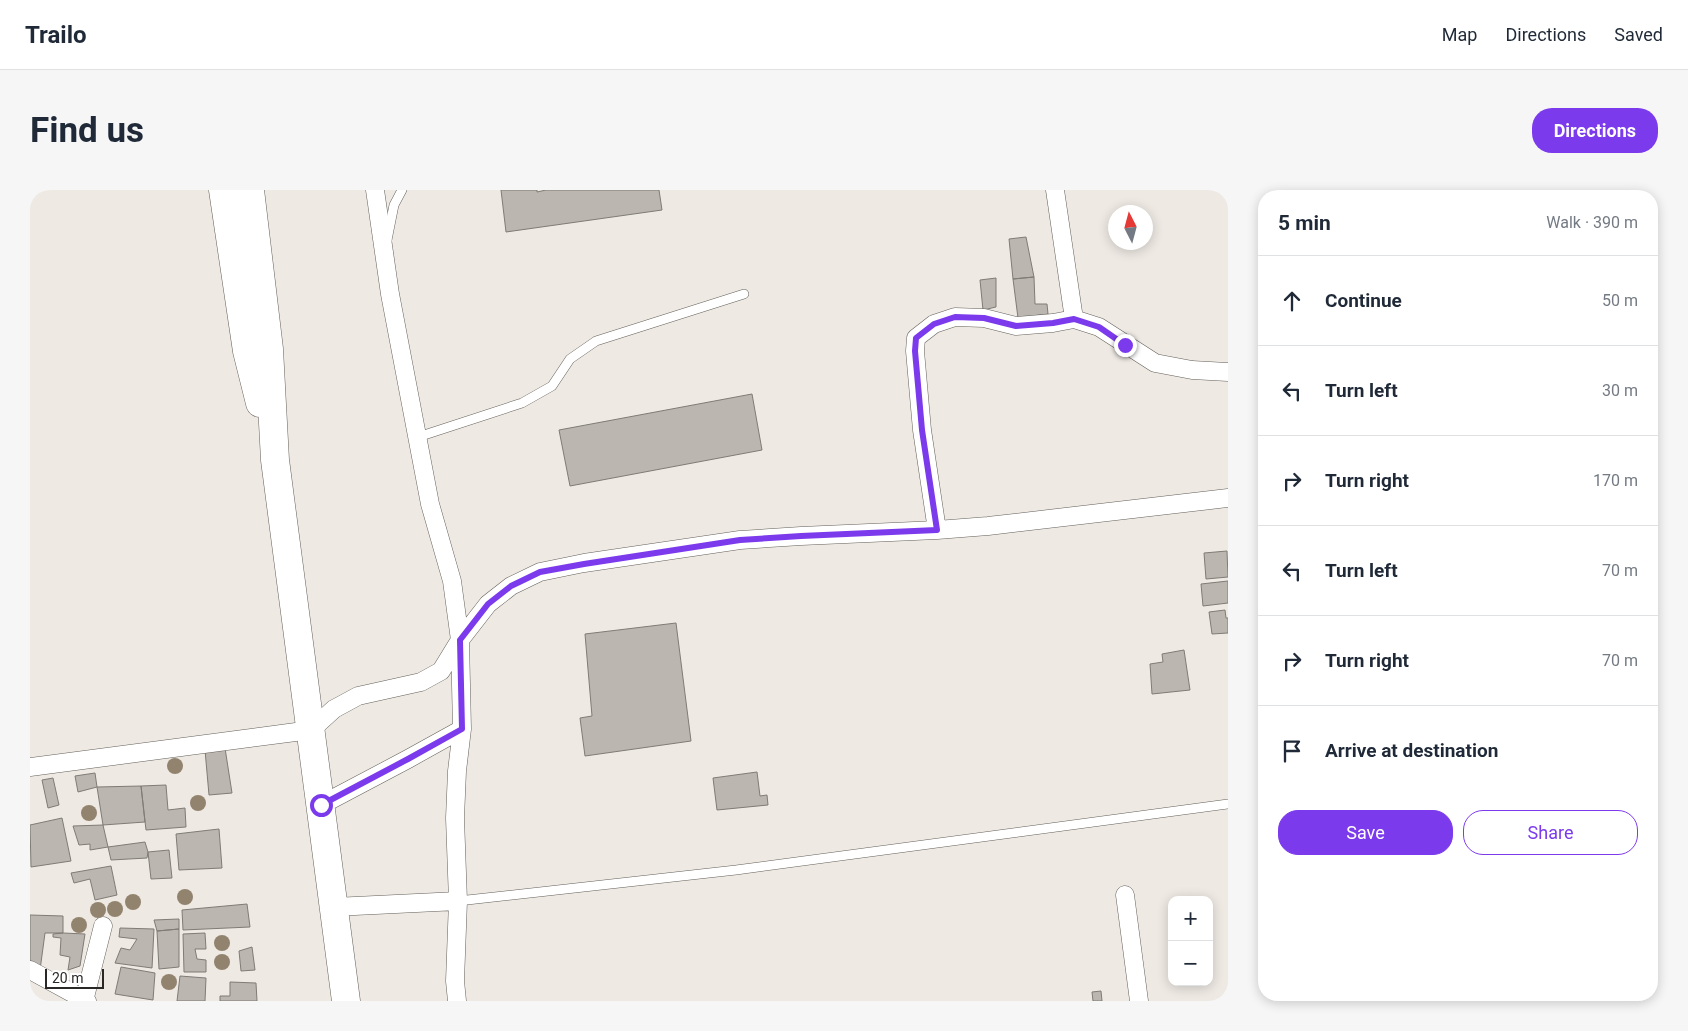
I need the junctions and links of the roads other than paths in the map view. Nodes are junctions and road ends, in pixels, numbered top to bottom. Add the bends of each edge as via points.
1 (223, 190) edge
2 (250, 190) edge
3 (375, 190) edge
4 (402, 190) edge
5 (1055, 190) edge
6 (384, 253) junction
7 (744, 294) dead end
8 (1074, 319) junction
9 (1228, 372) edge
10 (418, 437) junction
11 (275, 460) junction
12 (1228, 498) edge
13 (937, 530) junction
14 (460, 640) junction
15 (462, 729) junction
16 (311, 730) junction
17 (30, 767) edge
18 (1228, 804) edge
19 (321, 805) junction
20 (1124, 895) dead end
21 (458, 901) junction
22 (334, 907) junction
23 (103, 926) dead end
24 (30, 970) edge
25 (85, 1001) edge
26 (346, 1001) edge
27 (457, 1001) edge
28 (1139, 1001) edge

1 - 11 highway via 247,351
2 - 11 highway via 269,349
3 - 6 street
4 - 6 lane via 394,205
5 - 8 street
6 - 10 street
7 - 10 lane via 596,341 570,359 552,386 522,402
8 - 9 street via 1099,327 1155,363
8 - 13 street via 1016,326 984,318 955,317 934,324 916,338 922,430
10 - 14 street via 430,504 452,581
11 - 16 highway
12 - 13 street
13 - 14 street via 740,540 540,572 511,586 488,604
14 - 15 street
14 - 16 street via 441,671 422,682 358,696 334,709
15 - 19 street
15 - 21 street via 455,818
16 - 17 street
16 - 19 highway
18 - 21 lane via 736,870
19 - 22 highway
20 - 28 street
21 - 22 street
21 - 27 street
22 - 26 highway
23 - 25 street
24 - 25 street

